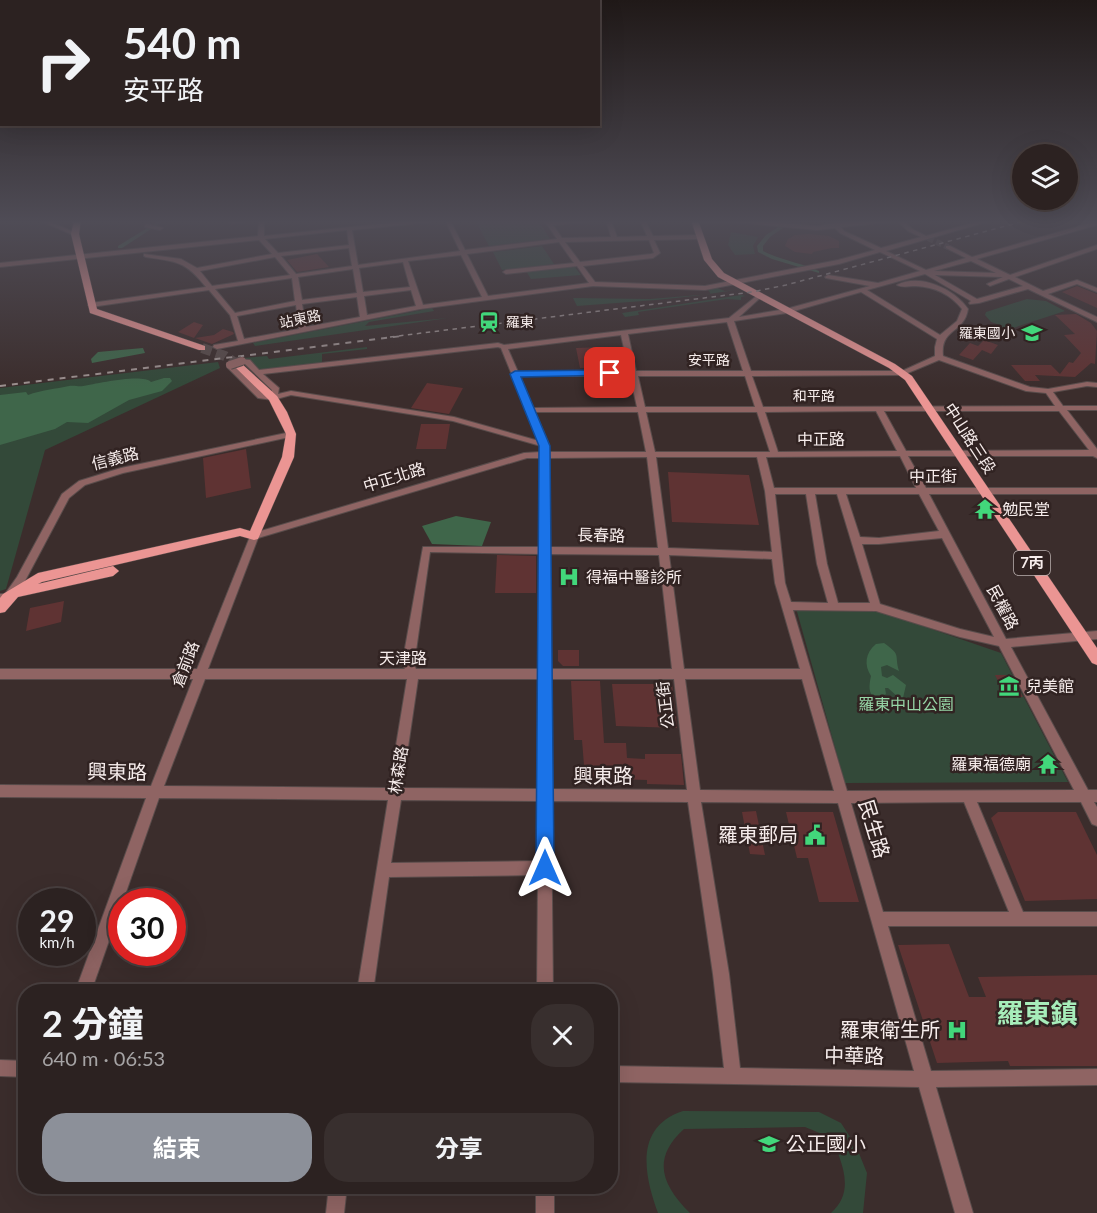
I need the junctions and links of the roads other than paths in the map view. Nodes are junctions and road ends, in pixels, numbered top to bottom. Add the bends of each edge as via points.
1 (295, 276) edge
2 (85, 277) edge
3 (202, 277) edge
4 (291, 277) edge
5 (356, 277) edge
6 (410, 277) edge
7 (480, 277) edge
8 (588, 277) edge
9 (725, 277) edge
10 (767, 277) edge
11 (828, 277) dead end
12 (910, 277) edge
13 (934, 277) edge
14 (1007, 277) edge
15 (1009, 277) edge
16 (734, 283) junction
17 (593, 284) junction
18 (990, 284) dead end
19 (882, 285) junction
20 (1030, 286) junction
21 (212, 288) junction
22 (414, 288) junction
23 (1097, 290) edge
24 (863, 291) junction
25 (1044, 293) junction
26 (360, 295) junction
27 (759, 296) junction
28 (490, 298) junction
29 (299, 302) junction
30 (977, 302) junction
31 (963, 305) junction
32 (420, 307) junction
33 (93, 309) junction
34 (787, 311) junction
35 (233, 315) junction
36 (364, 318) junction
37 (730, 320) junction
38 (1097, 320) edge
39 (303, 331) junction
40 (624, 332) junction
41 (940, 338) junction
42 (242, 343) junction
43 (217, 347) dead end
44 (504, 347) junction
45 (202, 348) tunnel mouth
46 (939, 357) junction
47 (237, 364) joint
48 (257, 372) junction
49 (634, 373) junction
50 (748, 373) junction
51 (903, 373) junction
52 (515, 374) junction
53 (1097, 385) edge
54 (1048, 391) junction
55 (273, 398) junction
56 (1097, 408) edge
57 (761, 409) junction
58 (930, 409) junction
59 (1062, 409) junction
60 (530, 410) junction
61 (640, 410) junction
62 (879, 410) junction
63 (291, 434) junction
64 (545, 450) junction
65 (1096, 453) edge
66 (651, 454) junction
67 (761, 454) junction
68 (775, 454) junction
69 (902, 454) junction
70 (957, 454) junction
71 (770, 491) junction
72 (810, 491) junction
73 (841, 491) junction
74 (924, 491) junction
75 (984, 491) junction
76 (1097, 491) edge
77 (946, 534) junction
78 (254, 536) junction
79 (857, 540) junction
80 (426, 549) joint
81 (545, 549) junction
82 (663, 551) junction
83 (776, 556) junction
84 (2, 601) edge
85 (787, 606) junction
86 (834, 606) junction
87 (876, 607) junction
88 (1097, 635) edge
89 (1081, 636) junction
90 (1004, 643) junction
91 (1097, 659) edge
92 (0, 674) edge
93 (805, 674) junction
94 (201, 675) junction
95 (413, 675) junction
96 (545, 675) junction
97 (680, 675) junction
98 (0, 791) edge
99 (155, 792) junction
100 (394, 794) junction
101 (546, 795) junction
102 (694, 796) junction
103 (1090, 796) edge
104 (843, 797) junction
105 (968, 797) junction
106 (1097, 820) edge
107 (545, 868) junction
108 (383, 870) junction
109 (1018, 919) junction
110 (1097, 919) edge
111 (879, 920) junction
112 (86, 984) edge
113 (366, 984) edge
114 (545, 984) edge
115 (0, 1068) edge
116 (18, 1069) edge
117 (618, 1074) edge
118 (733, 1075) junction
119 (1097, 1077) edge
120 (926, 1078) junction
121 (337, 1194) edge
122 (545, 1194) edge
123 (335, 1213) edge
124 (545, 1213) edge
125 (964, 1213) edge

1 - 29 street
2 - 33 main road
3 - 21 street
4 - 21 street
5 - 26 street
6 - 22 street
7 - 28 street
8 - 17 street
9 - 16 main road, 7丙
10 - 16 street, 站東路
11 - 19 street
12 - 19 street
13 - 30 street
14 - 18 street
15 - 20 street
16 - 17 street, 站東路 via 705,288
16 - 27 main road, 7丙
17 - 28 street, 站東路
19 - 24 street
19 - 31 street via 929,284
20 - 25 street
20 - 30 street
21 - 33 street
21 - 35 street
22 - 26 street
22 - 32 street
23 - 25 street via 1077,282
24 - 34 street
24 - 41 street
25 - 38 street
26 - 29 street
26 - 36 street
27 - 34 main road, 中山路三段 / 7丙
27 - 37 street
28 - 32 street, 站東路
29 - 35 street
29 - 39 street
30 - 31 street
31 - 41 street via 963,319
32 - 36 street, 站東路
33 - 45 main road
34 - 37 street
34 - 51 main road, 中山路三段 / 7丙
35 - 42 street
36 - 39 street, 站東路
37 - 40 street
37 - 50 street
39 - 42 street, 站東路
40 - 44 street
40 - 49 street, 公正街
41 - 46 street
42 - 43 street, 站東路
44 - 48 street
44 - 52 street
46 - 51 street
46 - 54 street via 1029,389
47 - 48 street
47 - 55 main road
48 - 55 street via 276,390
49 - 50 street, 安平路
49 - 52 street, 安平路
49 - 61 street, 公正街
50 - 51 street, 安平路
50 - 57 street
51 - 58 main road, 中山路三段 / 7丙
52 - 60 street
53 - 54 street
54 - 59 street
55 - 63 main road
55 - 64 street via 291,393 454,419
56 - 59 street, 和平路
57 - 61 street, 和平路
57 - 62 street, 和平路
57 - 68 street
58 - 59 street, 和平路
58 - 62 street, 和平路
58 - 70 main road, 中山路三段 / 7丙
59 - 65 street
60 - 61 street, 和平路
60 - 64 street
61 - 66 street, 公正街
62 - 69 street, 民權路
63 - 78 main road, 倉前路 via 288,457
63 - 84 street, 信義路 via 82,483 65,496 21,579
64 - 66 street, 中正路
64 - 78 street, 中正北路
64 - 81 street
65 - 70 street, 中正路
66 - 67 street, 中正路
66 - 82 street, 公正街
67 - 68 street, 中正路
67 - 71 street, 民生路
68 - 69 street, 中正路
69 - 70 street, 中正路
69 - 74 street, 民權路
70 - 75 main road, 中山路三段 / 7丙
71 - 72 street, 中正街
71 - 83 street, 民生路
72 - 73 street, 中正街
72 - 86 street via 822,564
73 - 74 street, 中正街
73 - 79 street
74 - 75 street, 中正街
74 - 77 street, 民權路
75 - 76 street, 中正街
75 - 89 main road, 中山路三段 / 7丙
77 - 79 street
77 - 90 street, 民權路
78 - 84 main road, 中正北路
78 - 94 street, 倉前路
79 - 87 street
80 - 81 street, 長春路
80 - 95 street, 林森路 via 408,665
81 - 82 street, 長春路
81 - 96 street
82 - 83 street, 長春路
82 - 97 street, 公正街
83 - 85 street, 民生路
85 - 86 street
85 - 93 street, 民生路
86 - 87 street
87 - 90 street
88 - 89 street
89 - 90 street
89 - 91 main road, 中山路三段 / 7丙
90 - 103 street, 民權路
92 - 94 street, 天津路
93 - 97 street, 天津路
93 - 104 street, 民生路
94 - 95 street, 天津路
94 - 99 street, 倉前路
95 - 96 street, 天津路
95 - 100 street, 林森路
96 - 97 street, 天津路
96 - 101 street
97 - 102 street, 公正街
98 - 99 street, 興東路
99 - 100 street, 興東路
99 - 112 street, 倉前路
100 - 101 street, 興東路
100 - 108 street, 林森路
101 - 102 street, 興東路
101 - 107 street
102 - 104 street, 興東路
102 - 118 street, 公正街
103 - 105 street, 興東路
103 - 106 street, 民權路
104 - 105 street, 興東路
104 - 111 street, 民生路
105 - 109 street
107 - 108 street
107 - 114 street
108 - 113 street, 林森路
109 - 110 street
109 - 111 street
111 - 120 street, 民生路
115 - 116 street
117 - 118 street, 中華路
118 - 120 street, 中華路
119 - 120 street, 中華路
120 - 125 street, 民生路
121 - 123 street
122 - 124 street

